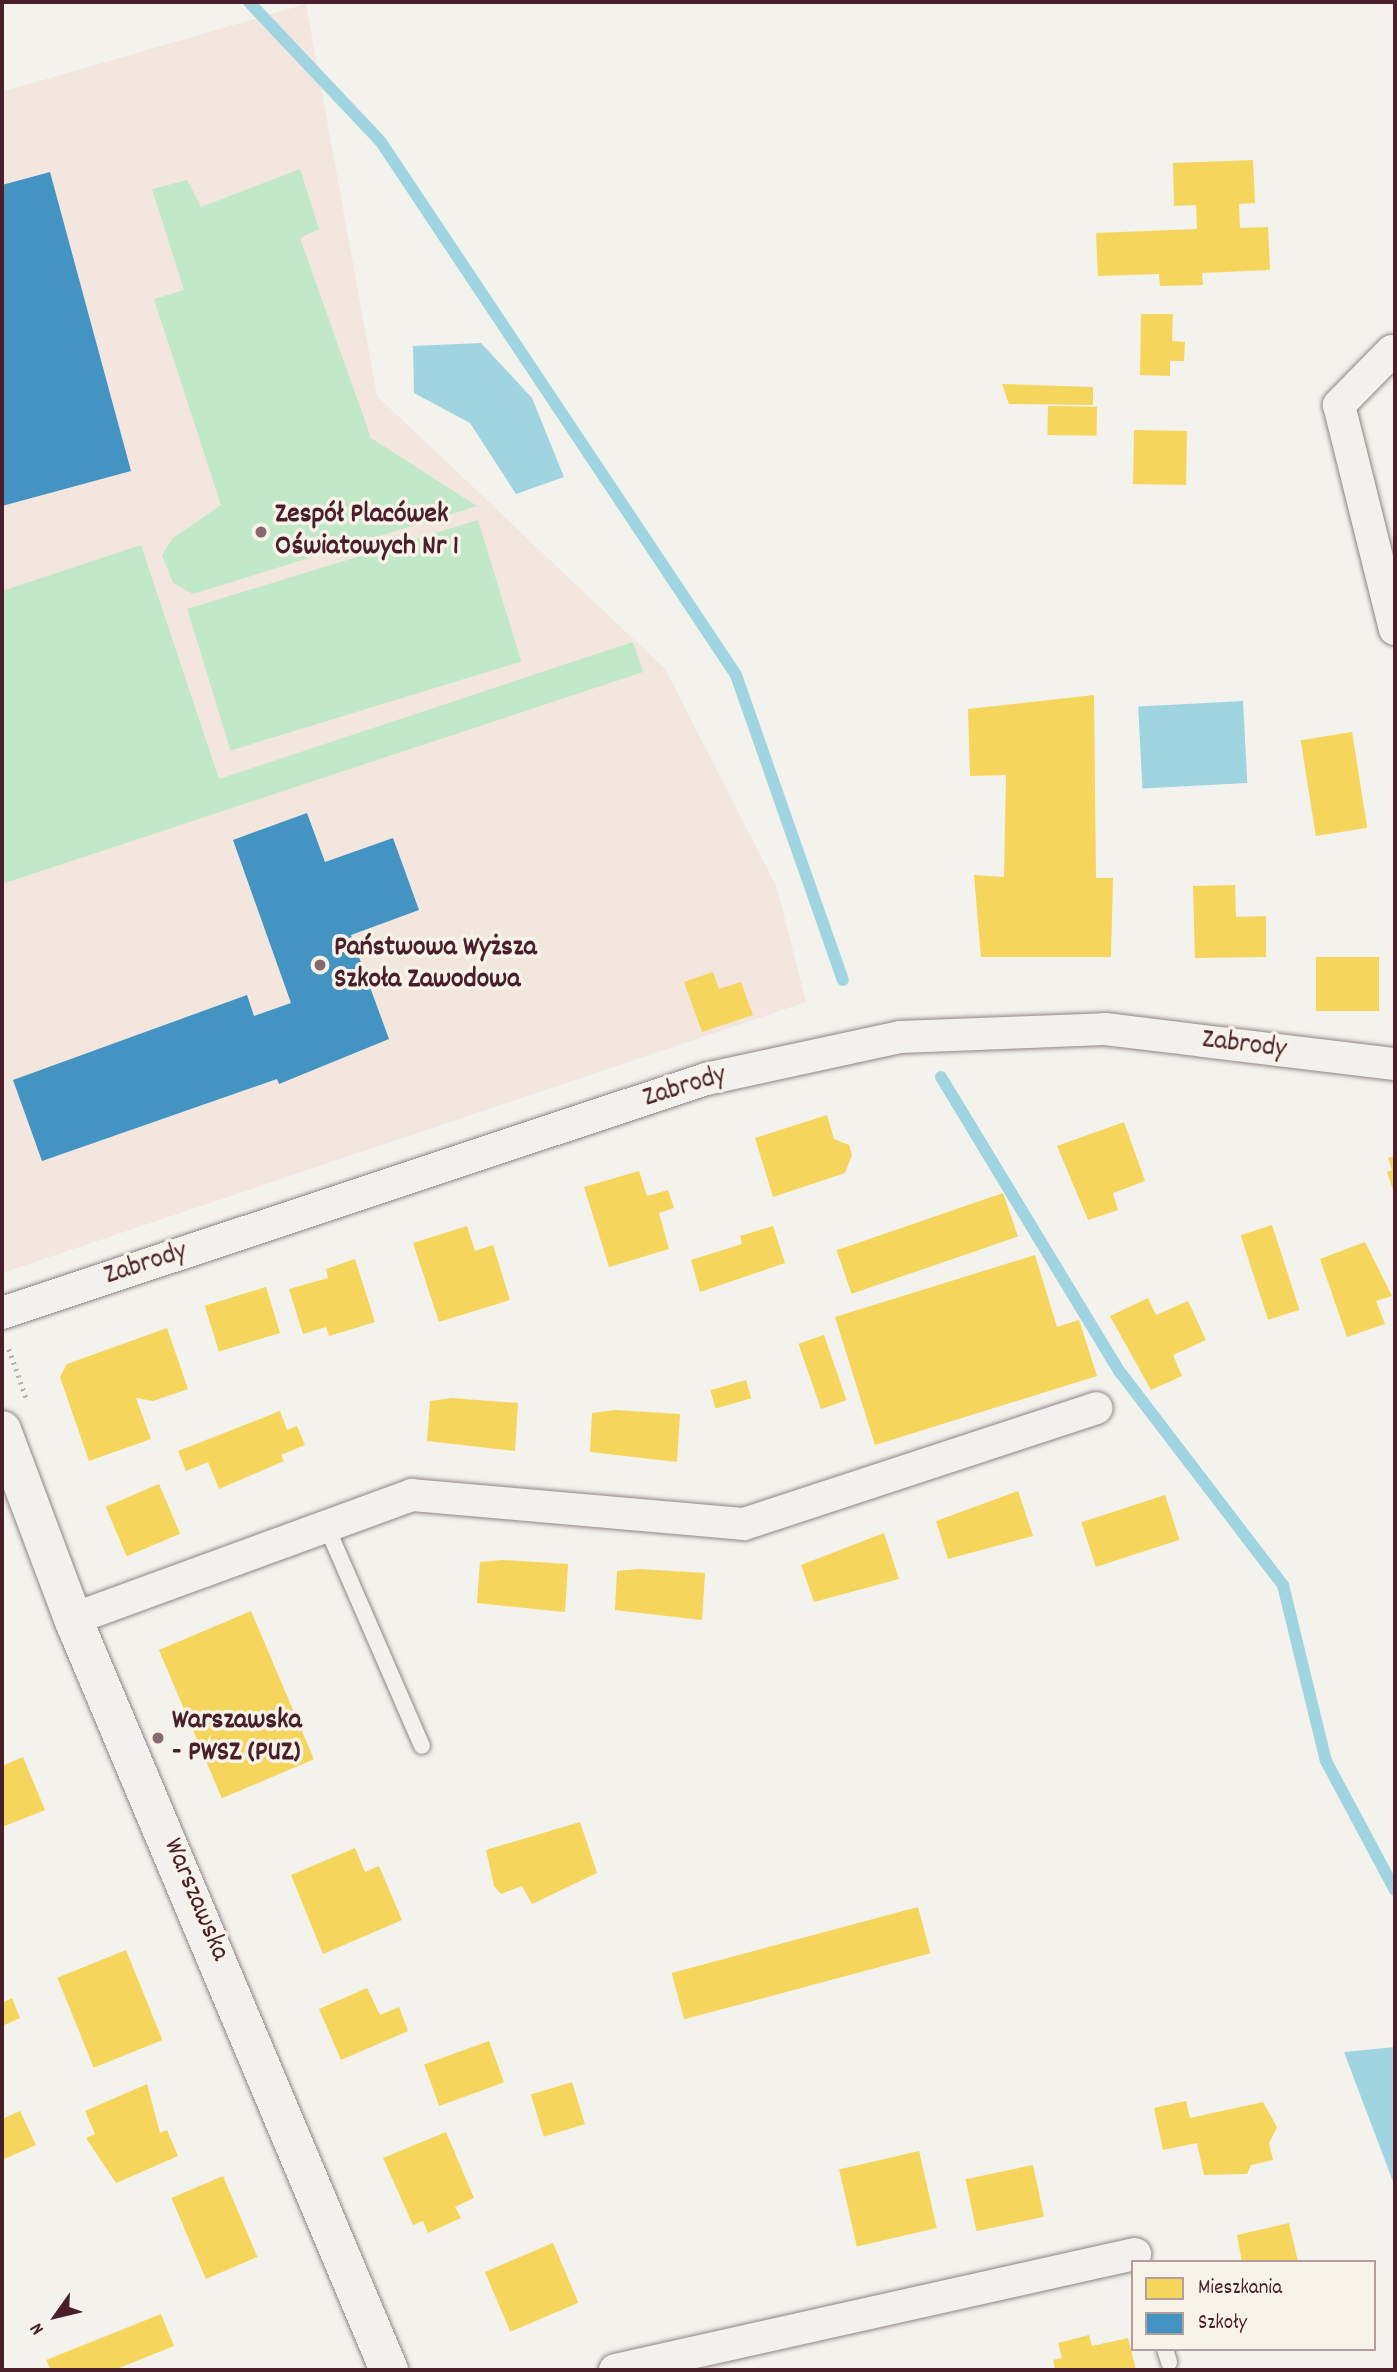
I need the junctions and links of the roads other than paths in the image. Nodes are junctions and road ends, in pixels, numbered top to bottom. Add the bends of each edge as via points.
1 (1392, 351) dead end
2 (1395, 629) edge
3 (1395, 1064) edge
4 (10, 1326) edge
5 (1096, 1408) dead end
6 (2, 1430) edge
7 (325, 1523) junction
8 (73, 1619) junction
9 (422, 1746) dead end
10 (1136, 2258) edge
11 (389, 2370) edge
12 (615, 2370) edge

1 - 2 street via 1339,405
3 - 4 street, Zabrody via 1105,1029 901,1037 706,1079
5 - 7 street via 744,1524 412,1495
6 - 8 main road, Warszawska
7 - 8 street
7 - 9 lane
8 - 11 main road, Warszawska
10 - 12 street

